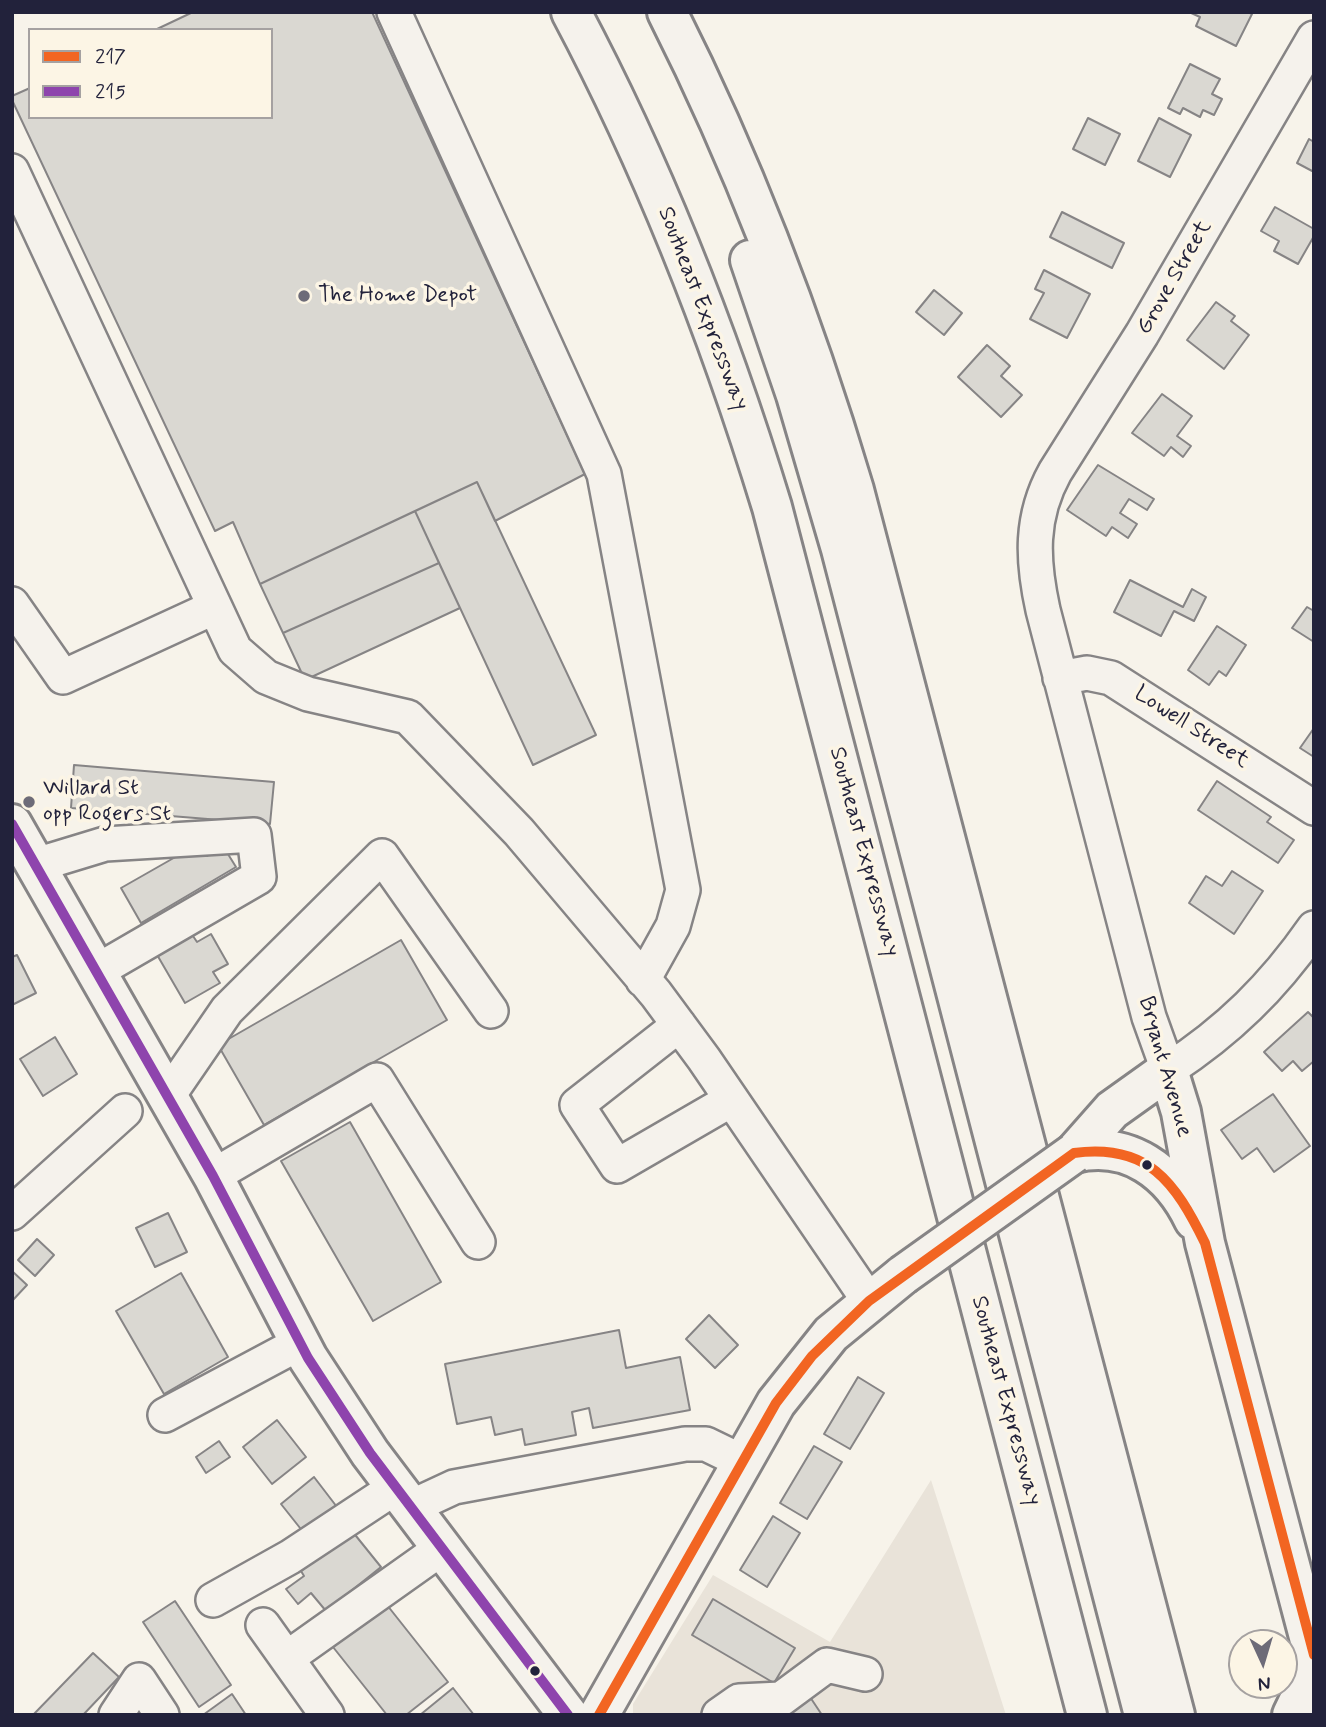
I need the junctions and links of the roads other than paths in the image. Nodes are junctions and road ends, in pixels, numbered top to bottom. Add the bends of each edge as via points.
1 (394, 12) edge
2 (571, 12) edge
3 (599, 12) edge
4 (639, 12) edge
5 (667, 12) edge
6 (1314, 38) edge
7 (12, 171) edge
8 (1036, 518) joint
9 (12, 604) edge
10 (215, 607) junction
11 (1060, 678) junction
12 (1314, 808) edge
13 (12, 824) edge
14 (36, 865) junction
15 (1314, 928) edge
16 (97, 971) junction
17 (643, 979) junction
18 (491, 1012) dead end
19 (680, 1025) junction
20 (1168, 1070) junction
21 (167, 1096) junction
22 (731, 1100) junction
23 (125, 1111) dead end
24 (1074, 1153) junction
25 (212, 1176) junction
26 (12, 1213) edge
27 (478, 1242) dead end
28 (1205, 1243) junction
29 (869, 1301) junction
30 (300, 1343) junction
31 (165, 1415) dead end
32 (741, 1461) junction
33 (403, 1497) junction
34 (442, 1548) junction
35 (214, 1600) dead end
36 (263, 1625) dead end
37 (1312, 1649) edge
38 (287, 1658) junction
39 (865, 1674) dead end
40 (116, 1715) edge
41 (162, 1715) edge
42 (327, 1715) edge
43 (568, 1715) edge
44 (599, 1715) edge
45 (719, 1715) edge
46 (1087, 1715) edge
47 (1114, 1715) edge
48 (1144, 1715) edge
49 (1175, 1715) edge
50 (1292, 1715) edge

1 - 17 street via 604,474 683,890 673,926
2 - 46 main road, Southeast Expressway via 644,162 685,260 772,507
3 - 47 main road via 667,152 708,251 787,474
4 - 48 main road via 746,248 826,497
5 - 49 main road via 769,239 855,490
6 - 8 street, Grove Street via 1142,334 1055,472
7 - 10 street
8 - 11 street, Bryant Avenue via 1037,580
9 - 10 street via 63,677
10 - 17 street via 235,650 266,677 308,694 408,717 519,832
11 - 12 street, Lowell Street via 1087,673 1111,678
11 - 20 street, Bryant Avenue via 1149,1017
13 - 14 main road
14 - 16 main road
14 - 16 street via 105,844 254,835 259,877
15 - 20 street via 1253,1004 1214,1039
16 - 21 main road
17 - 19 street
18 - 21 street via 382,856 227,1010
19 - 22 street
19 - 22 street via 577,1105 617,1166
20 - 24 main road via 1112,1110
20 - 28 main road, Bryant Avenue via 1181,1112
21 - 25 main road
22 - 29 street
23 - 26 street
24 - 28 main road via 1114,1150 1158,1170 1184,1199
24 - 29 main road, bridge
25 - 27 street via 377,1080
25 - 30 main road
28 - 37 main road, Bryant Avenue
29 - 32 main road via 831,1335 795,1377
30 - 31 street
30 - 33 main road
32 - 33 street via 706,1444 685,1444
32 - 44 main road
33 - 34 main road
33 - 35 street
34 - 38 street
34 - 43 main road
36 - 38 street
37 - 50 main road, Bryant Avenue via 1306,1686
38 - 42 street
39 - 45 street via 827,1665 781,1699 739,1701
40 - 41 street via 139,1680

